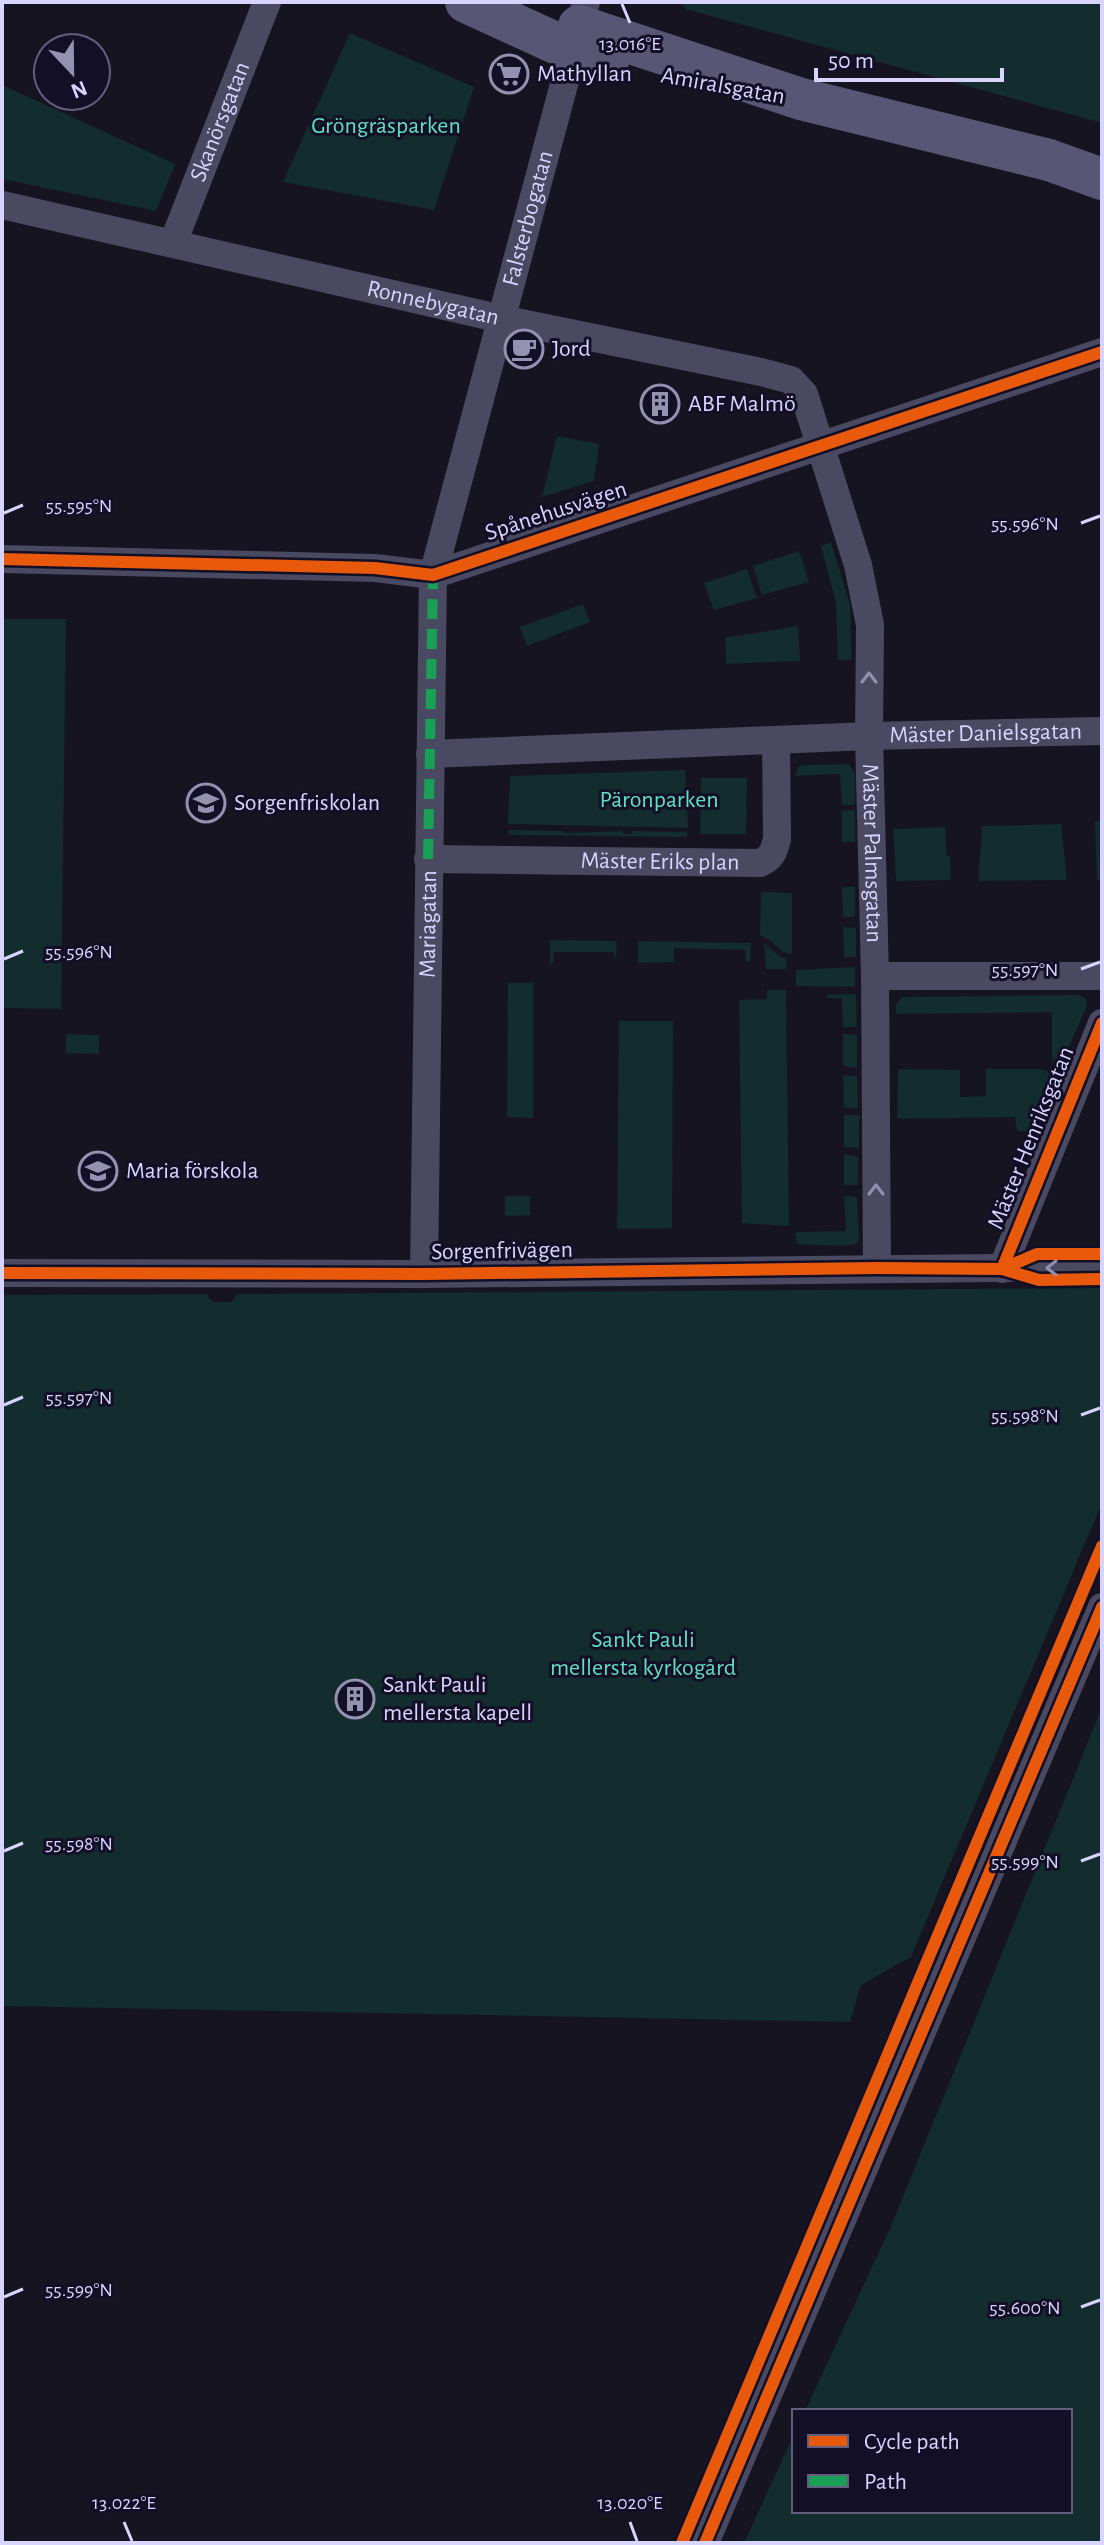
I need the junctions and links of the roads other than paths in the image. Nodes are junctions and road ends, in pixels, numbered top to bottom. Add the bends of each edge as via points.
1 (267, 2) edge
2 (466, 2) edge
3 (584, 20) edge
4 (801, 99) junction
5 (1049, 160) junction
6 (1102, 166) edge
7 (1102, 179) edge
8 (2, 205) edge
9 (173, 243) junction
10 (502, 319) junction
11 (1102, 352) edge
12 (821, 446) junction
13 (2, 559) edge
14 (433, 575) junction
15 (1102, 731) edge
16 (869, 736) junction
17 (776, 740) junction
18 (430, 754) junction
19 (428, 859) junction
20 (875, 976) junction
21 (1102, 976) edge
22 (1102, 1023) edge
23 (1102, 1267) edge
24 (877, 1268) junction
25 (1002, 1269) junction
26 (2, 1273) edge
27 (424, 1274) junction
28 (1102, 1607) edge
29 (705, 2543) edge

1 - 9 street, Skanörsgatan
2 - 3 main road, Amiralsgatan
3 - 4 main road, Amiralsgatan via 690,85
3 - 4 main road, Amiralsgatan via 628,16 692,37
3 - 10 street, Falsterbogatan
4 - 5 main road, Amiralsgatan
5 - 6 main road, Amiralsgatan
5 - 7 main road, Amiralsgatan
8 - 9 street, Ronnebygatan
9 - 10 street, Ronnebygatan
10 - 12 street, Ronnebygatan via 791,380 804,394
10 - 14 street, Falsterbogatan
11 - 12 street, Spånehusvägen
12 - 14 street, Spånehusvägen
16 -> 12 street, Mäster Palmsgatan via 867,601
13 - 14 street, Spånehusvägen via 375,568
14 - 18 street, Mariagatan
15 - 16 street, Mäster Danielsgatan
16 - 17 street
16 - 20 street, Mäster Palmsgatan
17 - 18 street
17 - 19 street, Mäster Eriks plan via 777,839 775,851 760,863
18 - 19 street, Mariagatan
19 - 27 street, Mariagatan
20 - 21 street
24 -> 20 street, Mäster Palmsgatan
22 - 25 street, Mäster Henriksgatan via 1010,1219
23 -> 25 street, Sorgenfrivägen
24 - 25 street, Sorgenfrivägen
24 - 27 street, Sorgenfrivägen
26 - 27 street, Sorgenfrivägen
28 - 29 street

